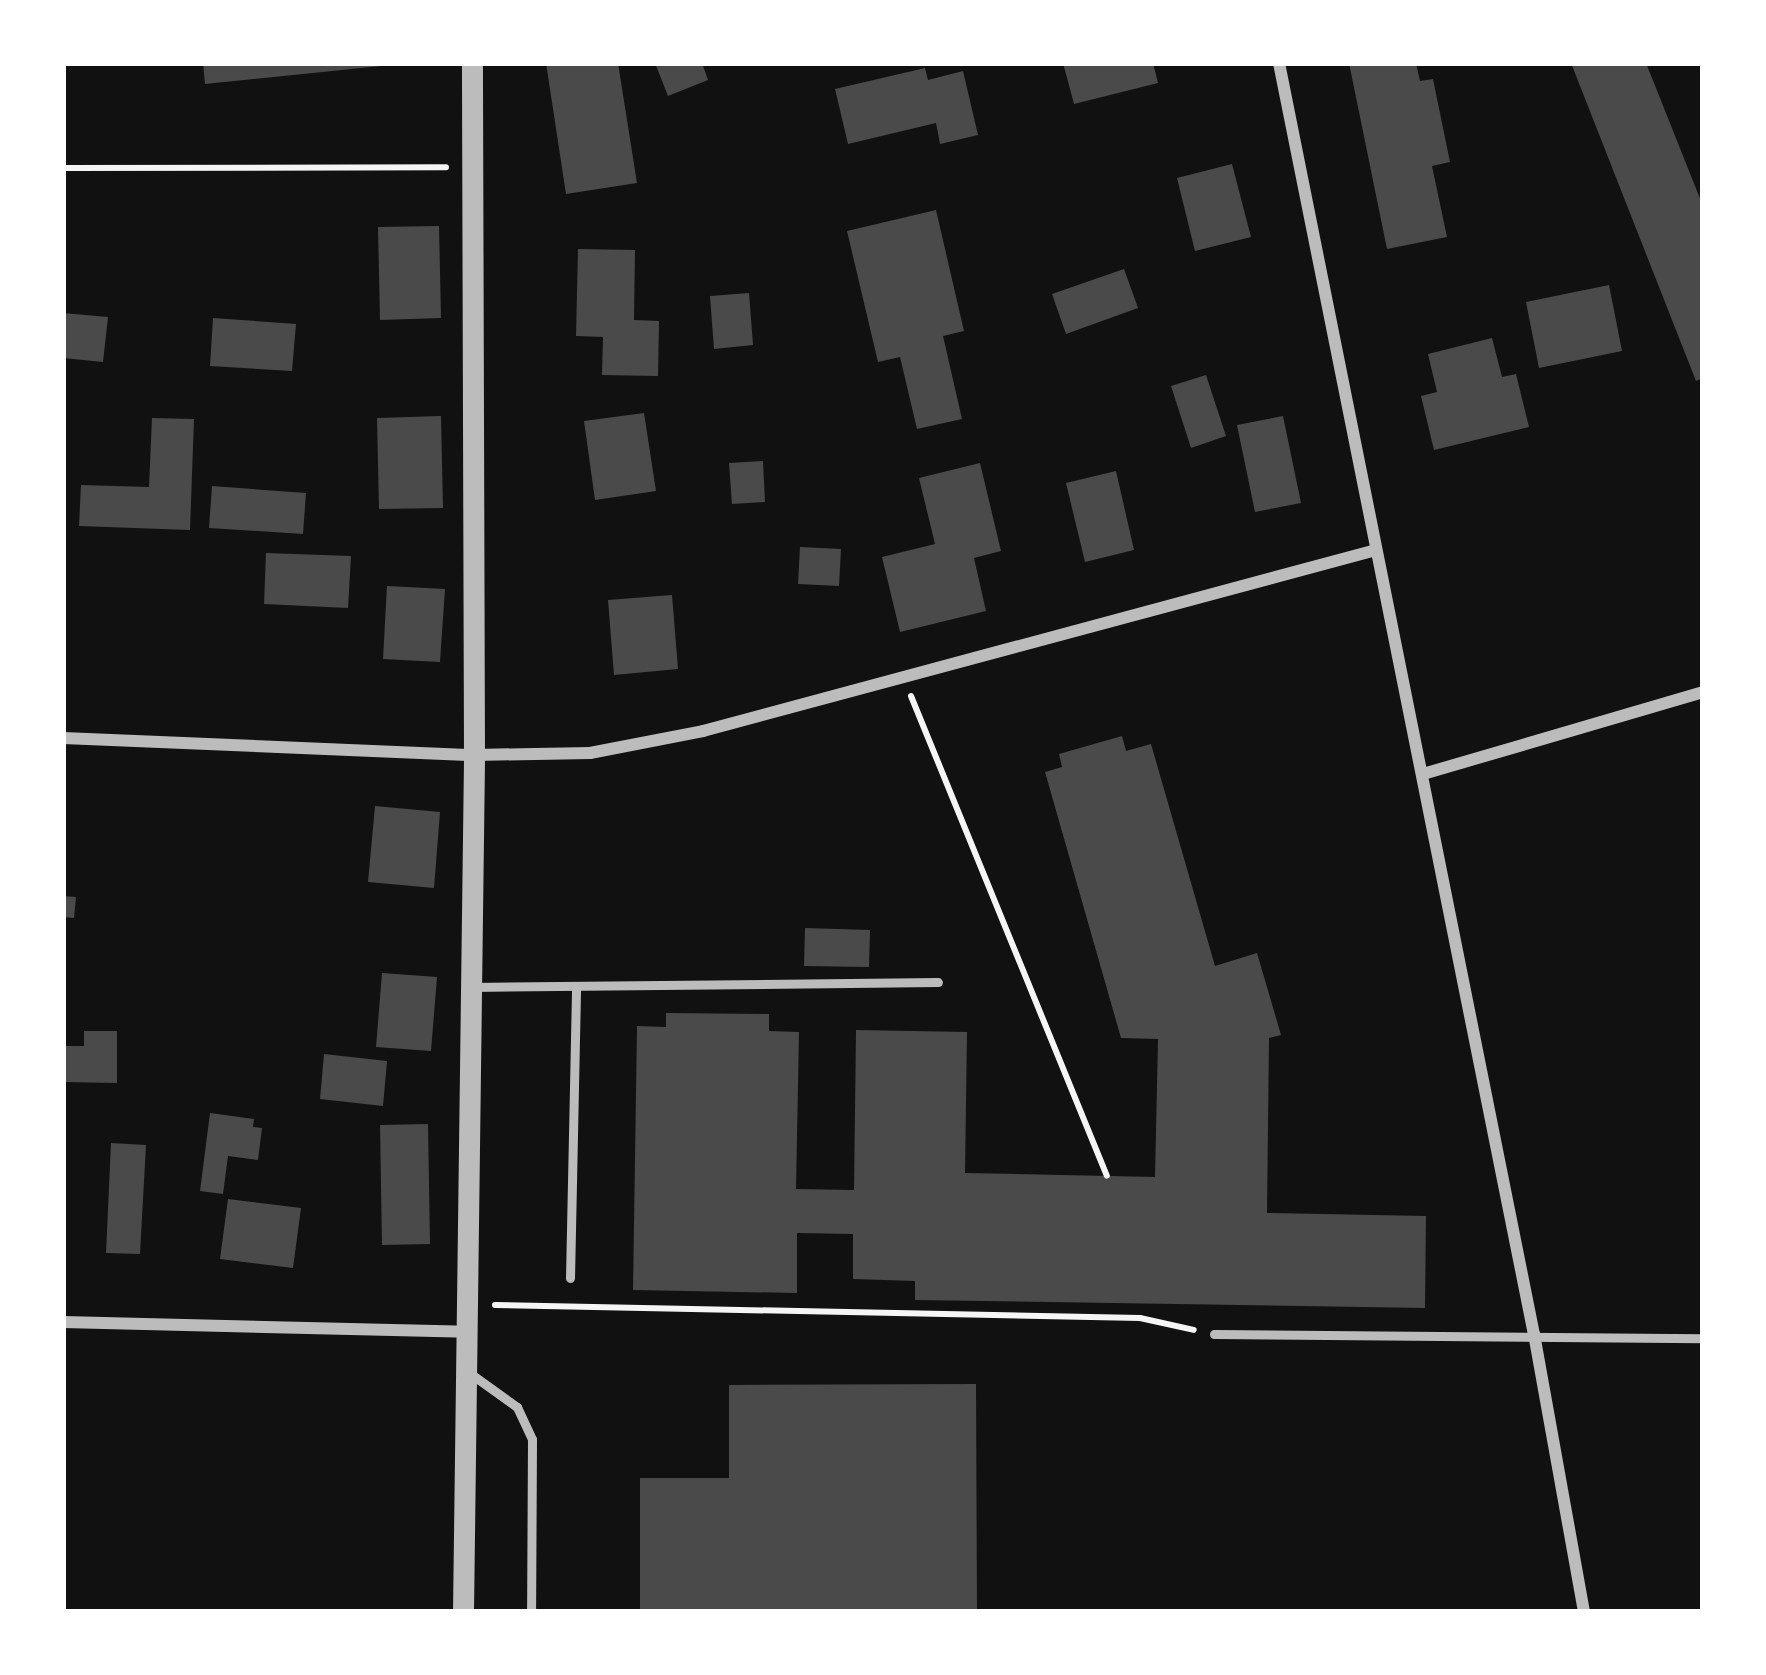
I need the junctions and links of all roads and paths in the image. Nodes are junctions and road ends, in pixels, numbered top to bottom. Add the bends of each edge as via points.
1 (472, 63) edge
2 (1280, 63) edge
3 (473, 167) junction
4 (63, 168) edge
5 (1376, 550) junction
6 (902, 674) junction
7 (1703, 692) edge
8 (63, 738) edge
9 (474, 755) junction
10 (1423, 774) junction
11 (938, 982) dead end
12 (576, 986) junction
13 (471, 987) junction
14 (1107, 1176) dead end
15 (569, 1278) dead end
16 (467, 1304) junction
17 (63, 1322) edge
18 (466, 1333) junction
19 (1214, 1334) joint
20 (1534, 1334) junction
21 (1703, 1338) edge
22 (466, 1371) junction
23 (463, 1612) edge
24 (531, 1612) edge
25 (1584, 1612) edge

1 - 3 street
2 - 5 street
3 - 4 path
3 - 9 street
5 - 6 street
5 - 10 street
6 - 9 street via 704,731 590,753
6 - 14 path
7 - 10 street
8 - 9 street
9 - 13 street
10 - 20 street
11 - 12 lane
12 - 13 lane
12 - 15 lane
13 - 16 street
16 - 18 street
16 - 19 path via 1140,1318
17 - 18 street
18 - 22 street
19 - 20 lane
20 - 21 lane
20 - 25 street
22 - 23 street
22 - 24 lane via 517,1407 532,1439

